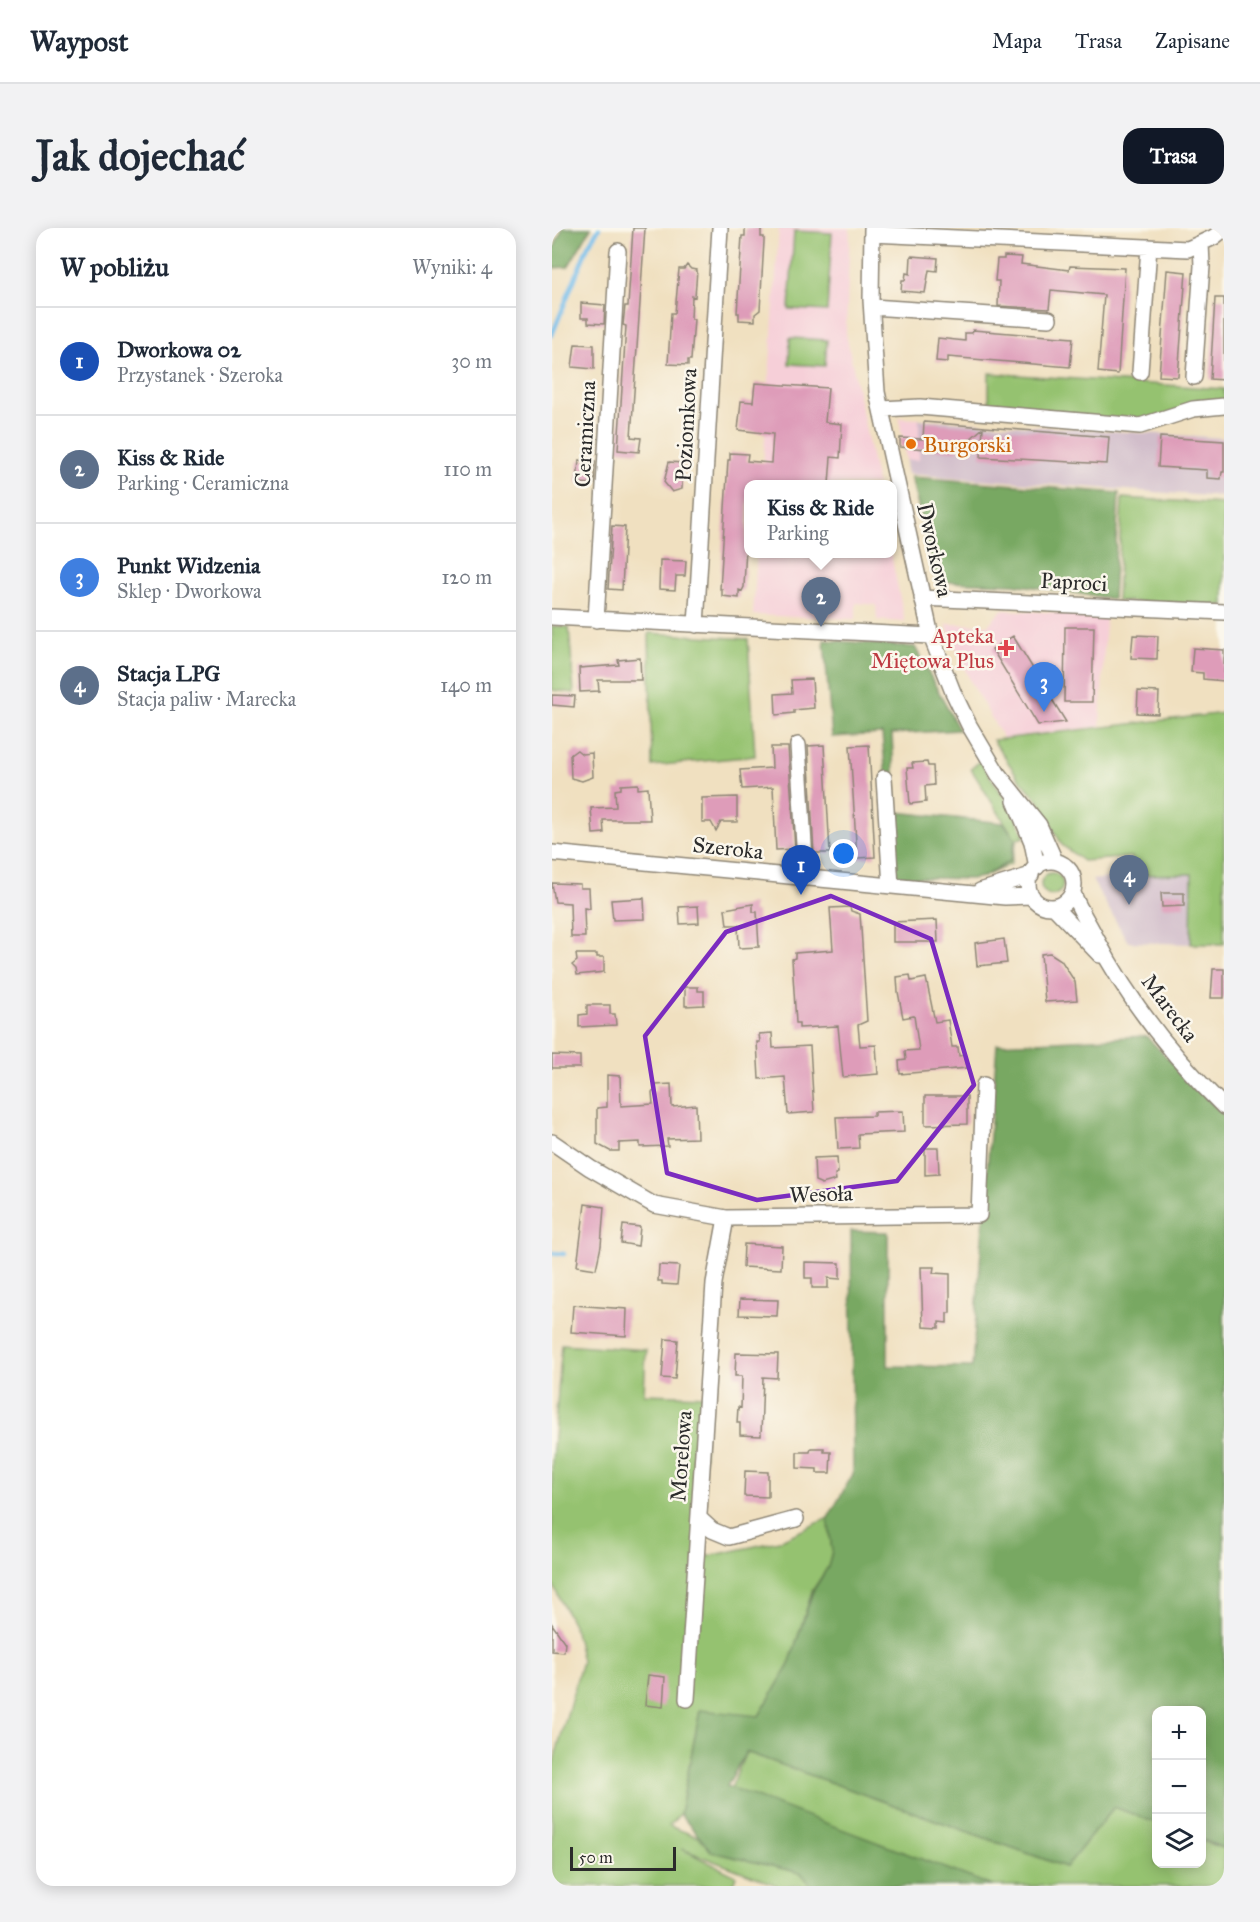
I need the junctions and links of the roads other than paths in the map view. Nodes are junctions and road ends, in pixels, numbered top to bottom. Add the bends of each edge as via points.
1 (720, 228) edge
2 (1224, 229) edge
3 (872, 231) edge
4 (1201, 243) junction
5 (1149, 247) junction
6 (618, 251) dead end
7 (872, 307) junction
8 (1048, 319) dead end
9 (1140, 372) dead end
10 (1194, 377) dead end
11 (1224, 406) edge
12 (881, 409) junction
13 (896, 480) edge
14 (897, 483) edge
15 (922, 598) junction
16 (1224, 612) edge
17 (552, 616) edge
18 (596, 620) junction
19 (696, 625) junction
20 (931, 636) junction
21 (798, 745) dead end
22 (884, 778) dead end
23 (1011, 792) junction
24 (552, 853) edge
25 (1055, 861) junction
26 (1034, 871) junction
27 (806, 878) junction
28 (891, 886) junction
29 (1073, 893) junction
30 (971, 894) junction
31 (1032, 896) junction
32 (1054, 907) junction
33 (1107, 961) junction
34 (984, 1085) dead end
35 (1224, 1107) edge
36 (552, 1142) edge
37 (726, 1218) junction
38 (699, 1518) junction
39 (796, 1519) dead end
40 (687, 1699) dead end

1 - 19 street, Poziomkowa
2 - 4 street
3 - 5 street
3 - 7 street, Dworkowa
4 - 5 street via 1188,249
4 - 10 street
5 - 9 street
6 - 18 street, Ceramiczna
7 - 8 street
7 - 12 street, Dworkowa
11 - 12 street via 1193,409 1140,426 920,407
12 - 13 street, Dworkowa
14 - 15 street, Dworkowa
15 - 16 street, Paproci
15 - 20 street, Dworkowa
17 - 18 street
18 - 19 street
19 - 20 street
20 - 23 street, Dworkowa via 964,714
21 - 27 street
22 - 28 street
23 - 25 street, Dworkowa via 1039,825
23 - 26 street, Dworkowa via 1032,842
24 - 27 street, Szeroka
25 - 26 street
25 - 29 street via 1072,873
26 - 30 street, Szeroka
26 - 31 street via 1029,885
27 - 28 street, Szeroka
28 - 30 street, Szeroka
29 - 32 street via 1065,903
29 - 33 street, Marecka
30 - 31 street, Szeroka
31 - 32 street via 1039,903
32 - 33 street, Marecka
33 - 35 street, Marecka via 1171,1050
34 - 37 street, Wesoła via 979,1215
36 - 37 street, Wesoła via 654,1204
37 - 38 street, Morelowa via 714,1283
38 - 39 street via 712,1530 729,1537
38 - 40 street, Morelowa

